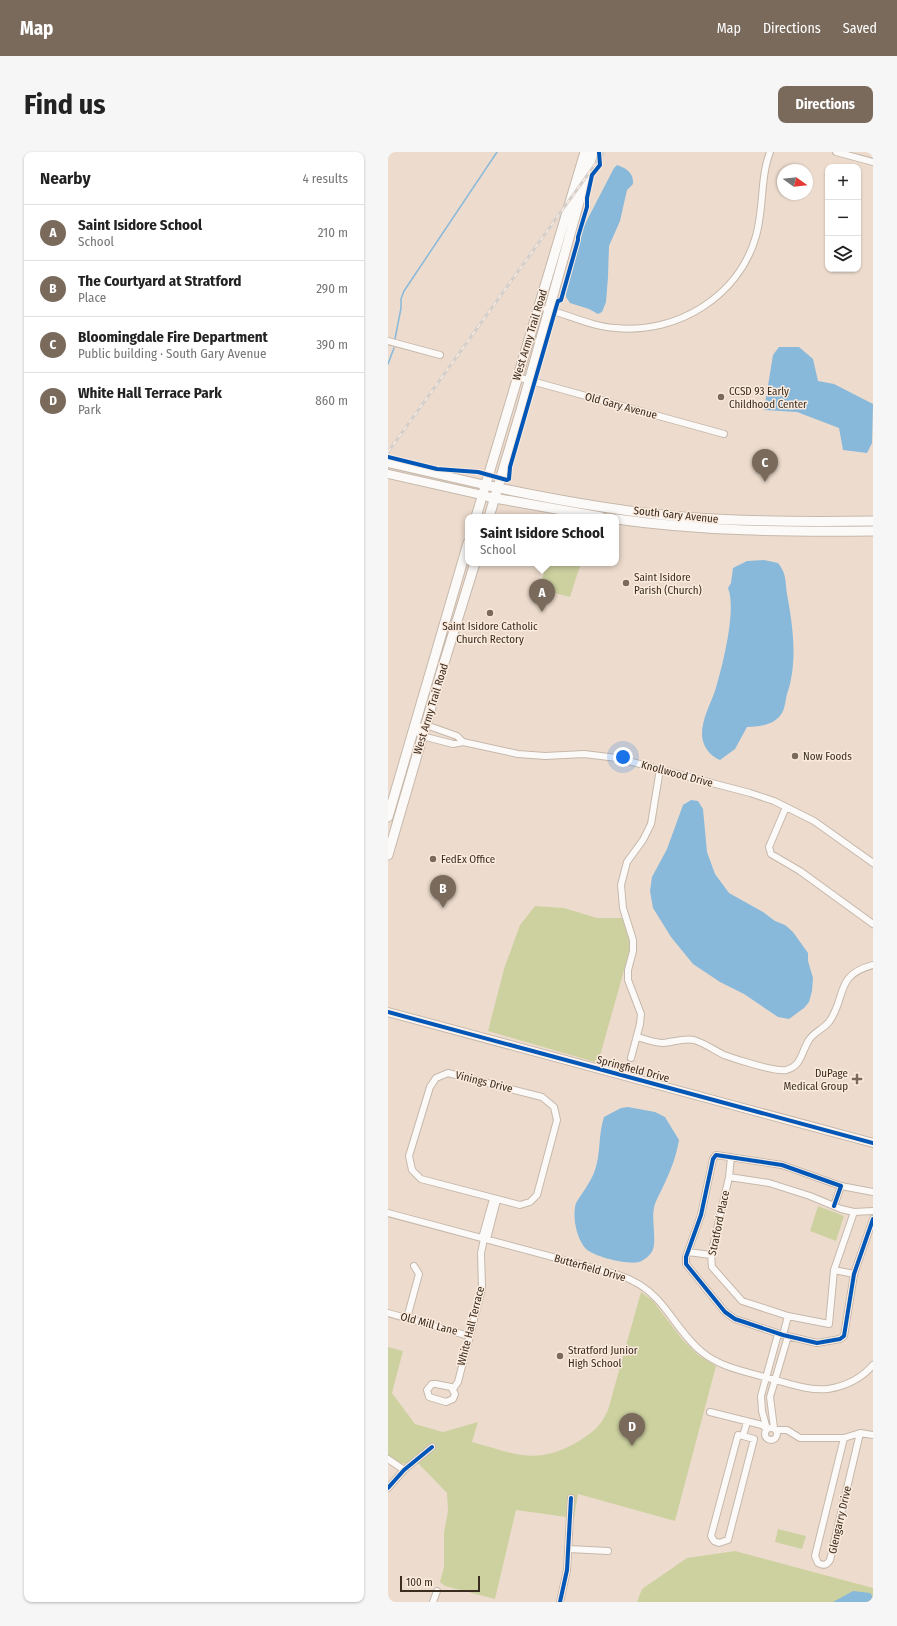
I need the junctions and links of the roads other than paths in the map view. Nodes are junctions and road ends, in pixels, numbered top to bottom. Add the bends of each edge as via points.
1 (584, 152) edge
2 (593, 152) edge
3 (770, 152) edge
4 (836, 152) edge
5 (873, 162) edge
6 (539, 306) junction
7 (549, 309) junction
8 (388, 341) edge
9 (440, 355) dead end
10 (517, 377) junction
11 (529, 380) junction
12 (724, 434) dead end
13 (388, 463) edge
14 (388, 474) edge
15 (485, 485) junction
16 (498, 488) junction
17 (482, 495) junction
18 (495, 498) junction
19 (477, 514) edge
20 (490, 514) edge
21 (584, 514) edge
22 (619, 519) edge
23 (754, 521) junction
24 (873, 521) edge
25 (753, 531) junction
26 (873, 531) edge
27 (465, 553) edge
28 (474, 566) edge
29 (426, 725) junction
30 (414, 729) junction
31 (422, 736) junction
32 (462, 742) junction
33 (660, 769) junction
34 (786, 807) junction
35 (388, 817) edge
36 (388, 856) edge
37 (873, 863) edge
38 (873, 924) edge
39 (873, 965) edge
40 (388, 1012) edge
41 (637, 1037) junction
42 (631, 1058) dead end
43 (873, 1143) edge
44 (731, 1157) junction
45 (729, 1177) junction
46 (841, 1186) junction
47 (873, 1192) edge
48 (495, 1199) junction
49 (834, 1206) junction
50 (873, 1211) edge
51 (854, 1212) junction
52 (388, 1213) edge
53 (873, 1219) edge
54 (484, 1239) junction
55 (688, 1252) junction
56 (711, 1255) junction
57 (414, 1266) dead end
58 (834, 1270) junction
59 (854, 1274) junction
60 (388, 1313) edge
61 (788, 1316) junction
62 (407, 1318) junction
63 (783, 1335) junction
64 (469, 1336) junction
65 (873, 1366) edge
66 (766, 1377) junction
67 (775, 1379) junction
68 (453, 1389) dead end
69 (710, 1412) dead end
70 (747, 1422) junction
71 (767, 1429) junction
72 (775, 1429) junction
73 (860, 1433) junction
74 (873, 1435) edge
75 (743, 1436) junction
76 (844, 1438) junction
77 (432, 1447) dead end
78 (388, 1459) edge
79 (404, 1470) junction
80 (388, 1488) edge
81 (571, 1498) dead end
82 (569, 1549) junction
83 (608, 1551) dead end
84 (437, 1591) dead end
85 (433, 1602) edge
86 (560, 1602) edge

1 - 6 main road, West Army Trail Road
2 - 7 main road, West Army Trail Road
3 - 7 street via 760,218 751,250 732,281 706,305 675,322 632,329 599,326
4 - 5 street
6 - 7 street
6 - 10 main road, West Army Trail Road
7 - 11 main road, West Army Trail Road
8 - 9 street
10 - 11 street, Old Gary Avenue
10 - 15 main road, West Army Trail Road
11 - 12 street, Old Gary Avenue
11 - 16 main road, West Army Trail Road
13 - 15 street, South Gary Avenue
14 - 17 street
15 - 16 main road, South Gary Avenue
15 - 17 main road, West Army Trail Road
16 - 18 main road, West Army Trail Road
16 - 23 main road, South Gary Avenue via 556,500 682,517
17 - 18 main road
17 - 19 main road, West Army Trail Road
18 - 20 main road, West Army Trail Road
18 - 21 main road
22 - 25 main road, South Gary Avenue
23 - 24 main road, South Gary Avenue
23 - 25 main road
25 - 26 main road, South Gary Avenue
27 - 30 main road, West Army Trail Road
28 - 29 main road, West Army Trail Road
29 - 30 street
29 - 31 main road, West Army Trail Road
29 - 32 street, Knollwood Drive via 456,736
30 - 31 street, Knollwood Drive
30 - 35 main road, West Army Trail Road
31 - 32 street, Knollwood Drive via 453,744
31 - 36 main road, West Army Trail Road
32 - 33 street, Knollwood Drive via 518,754 599,755
33 - 34 street, Knollwood Drive via 757,796
33 - 41 street via 652,824 626,862 621,885 623,908 634,940 628,970 630,989 641,1014
34 - 37 street, Knollwood Drive via 824,827
34 - 38 street via 769,847 770,853 800,871
39 - 41 street via 863,968 848,979 829,1021 810,1037 802,1058 792,1068 774,1070 725,1055 693,1040 664,1042
40 - 43 street, Springfield Drive
41 - 42 street
44 - 45 street
44 - 46 street via 782,1164
44 - 55 street via 716,1155 713,1159 702,1215
45 - 49 street, Stratford Place via 769,1183
45 - 56 street, Stratford Place
46 - 47 street
46 - 49 street
48 - 48 street, Vinings Drive via 421,1179 412,1170 409,1156 430,1087 436,1078 448,1073 542,1097 554,1107 557,1120 537,1194 530,1202 520,1205
48 - 54 street
49 - 51 street, Stratford Place
50 - 51 street, Stratford Place
51 - 58 street, Stratford Place
52 - 54 street, Butterfield Drive
53 - 59 street
54 - 64 street, White Hall Terrace via 481,1253 482,1288
54 - 66 street, Butterfield Drive via 628,1278 640,1284 656,1298 684,1335 706,1356 723,1365
55 - 56 street
55 - 63 street via 686,1264 725,1312 735,1319
56 - 61 street, Stratford Place via 712,1267 742,1301
57 - 62 street via 419,1274
58 - 59 street
58 - 61 street, Stratford Place via 829,1324
59 - 63 street via 844,1336 817,1343
60 - 62 street, Old Mill Lane
61 - 63 street
62 - 64 street, Old Mill Lane
63 - 66 street
63 - 67 street
64 - 68 street, White Hall Terrace via 458,1382
65 - 67 street, Butterfield Drive via 860,1378 827,1389 810,1389
66 - 67 street, Butterfield Drive
66 - 71 street via 761,1396
67 - 72 street via 770,1397
69 - 70 street
70 - 71 street via 762,1425
70 - 75 street
71 - 72 street
71 - 72 street via 766,1437 771,1440 778,1433
72 - 76 street via 787,1430 800,1438
73 - 74 street
73 - 76 street
73 - 76 street, Glengarry Drive via 830,1560 823,1565 816,1561 815,1556
75 - 75 street via 738,1435 711,1536 716,1543 728,1540 754,1439
77 - 79 street
78 - 79 street
79 - 80 street
81 - 82 street
82 - 83 street
82 - 86 street
84 - 85 street

